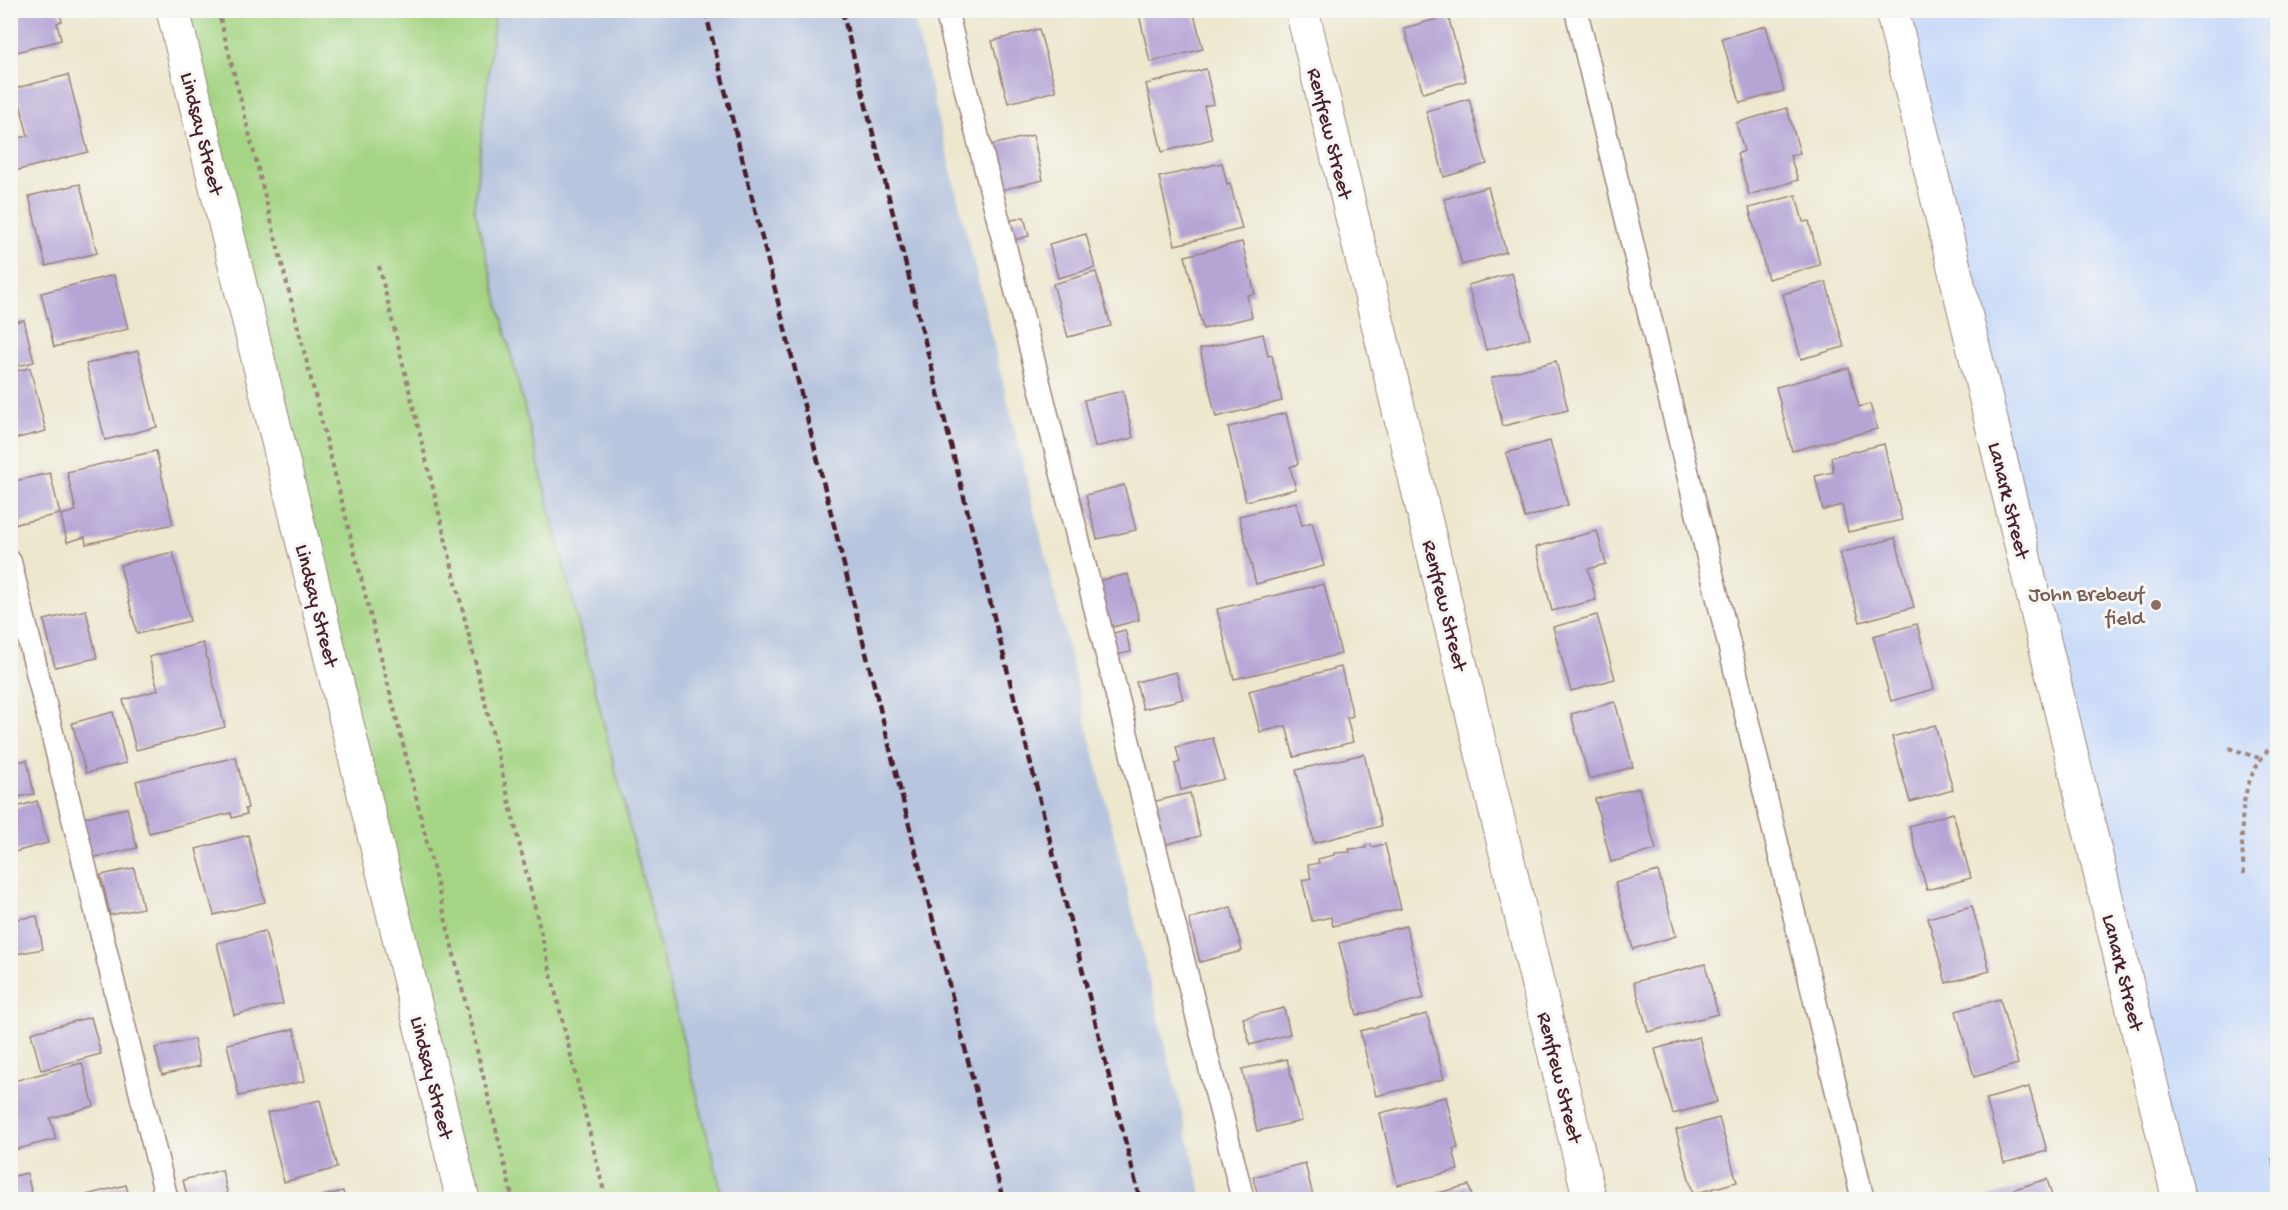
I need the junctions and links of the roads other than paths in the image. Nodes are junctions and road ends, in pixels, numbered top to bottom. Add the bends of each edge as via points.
1 (173, 10) edge
2 (946, 10) edge
3 (1302, 10) edge
4 (1575, 10) edge
5 (1892, 10) edge
6 (10, 562) edge
7 (167, 1200) edge
8 (463, 1200) edge
9 (1243, 1200) edge
10 (1590, 1200) edge
11 (1863, 1200) edge
12 (2179, 1200) edge

1 - 8 street, Lindsay Street
2 - 9 lane
3 - 10 street, Renfrew Street
4 - 11 lane
5 - 12 street, Lanark Street
6 - 7 lane

